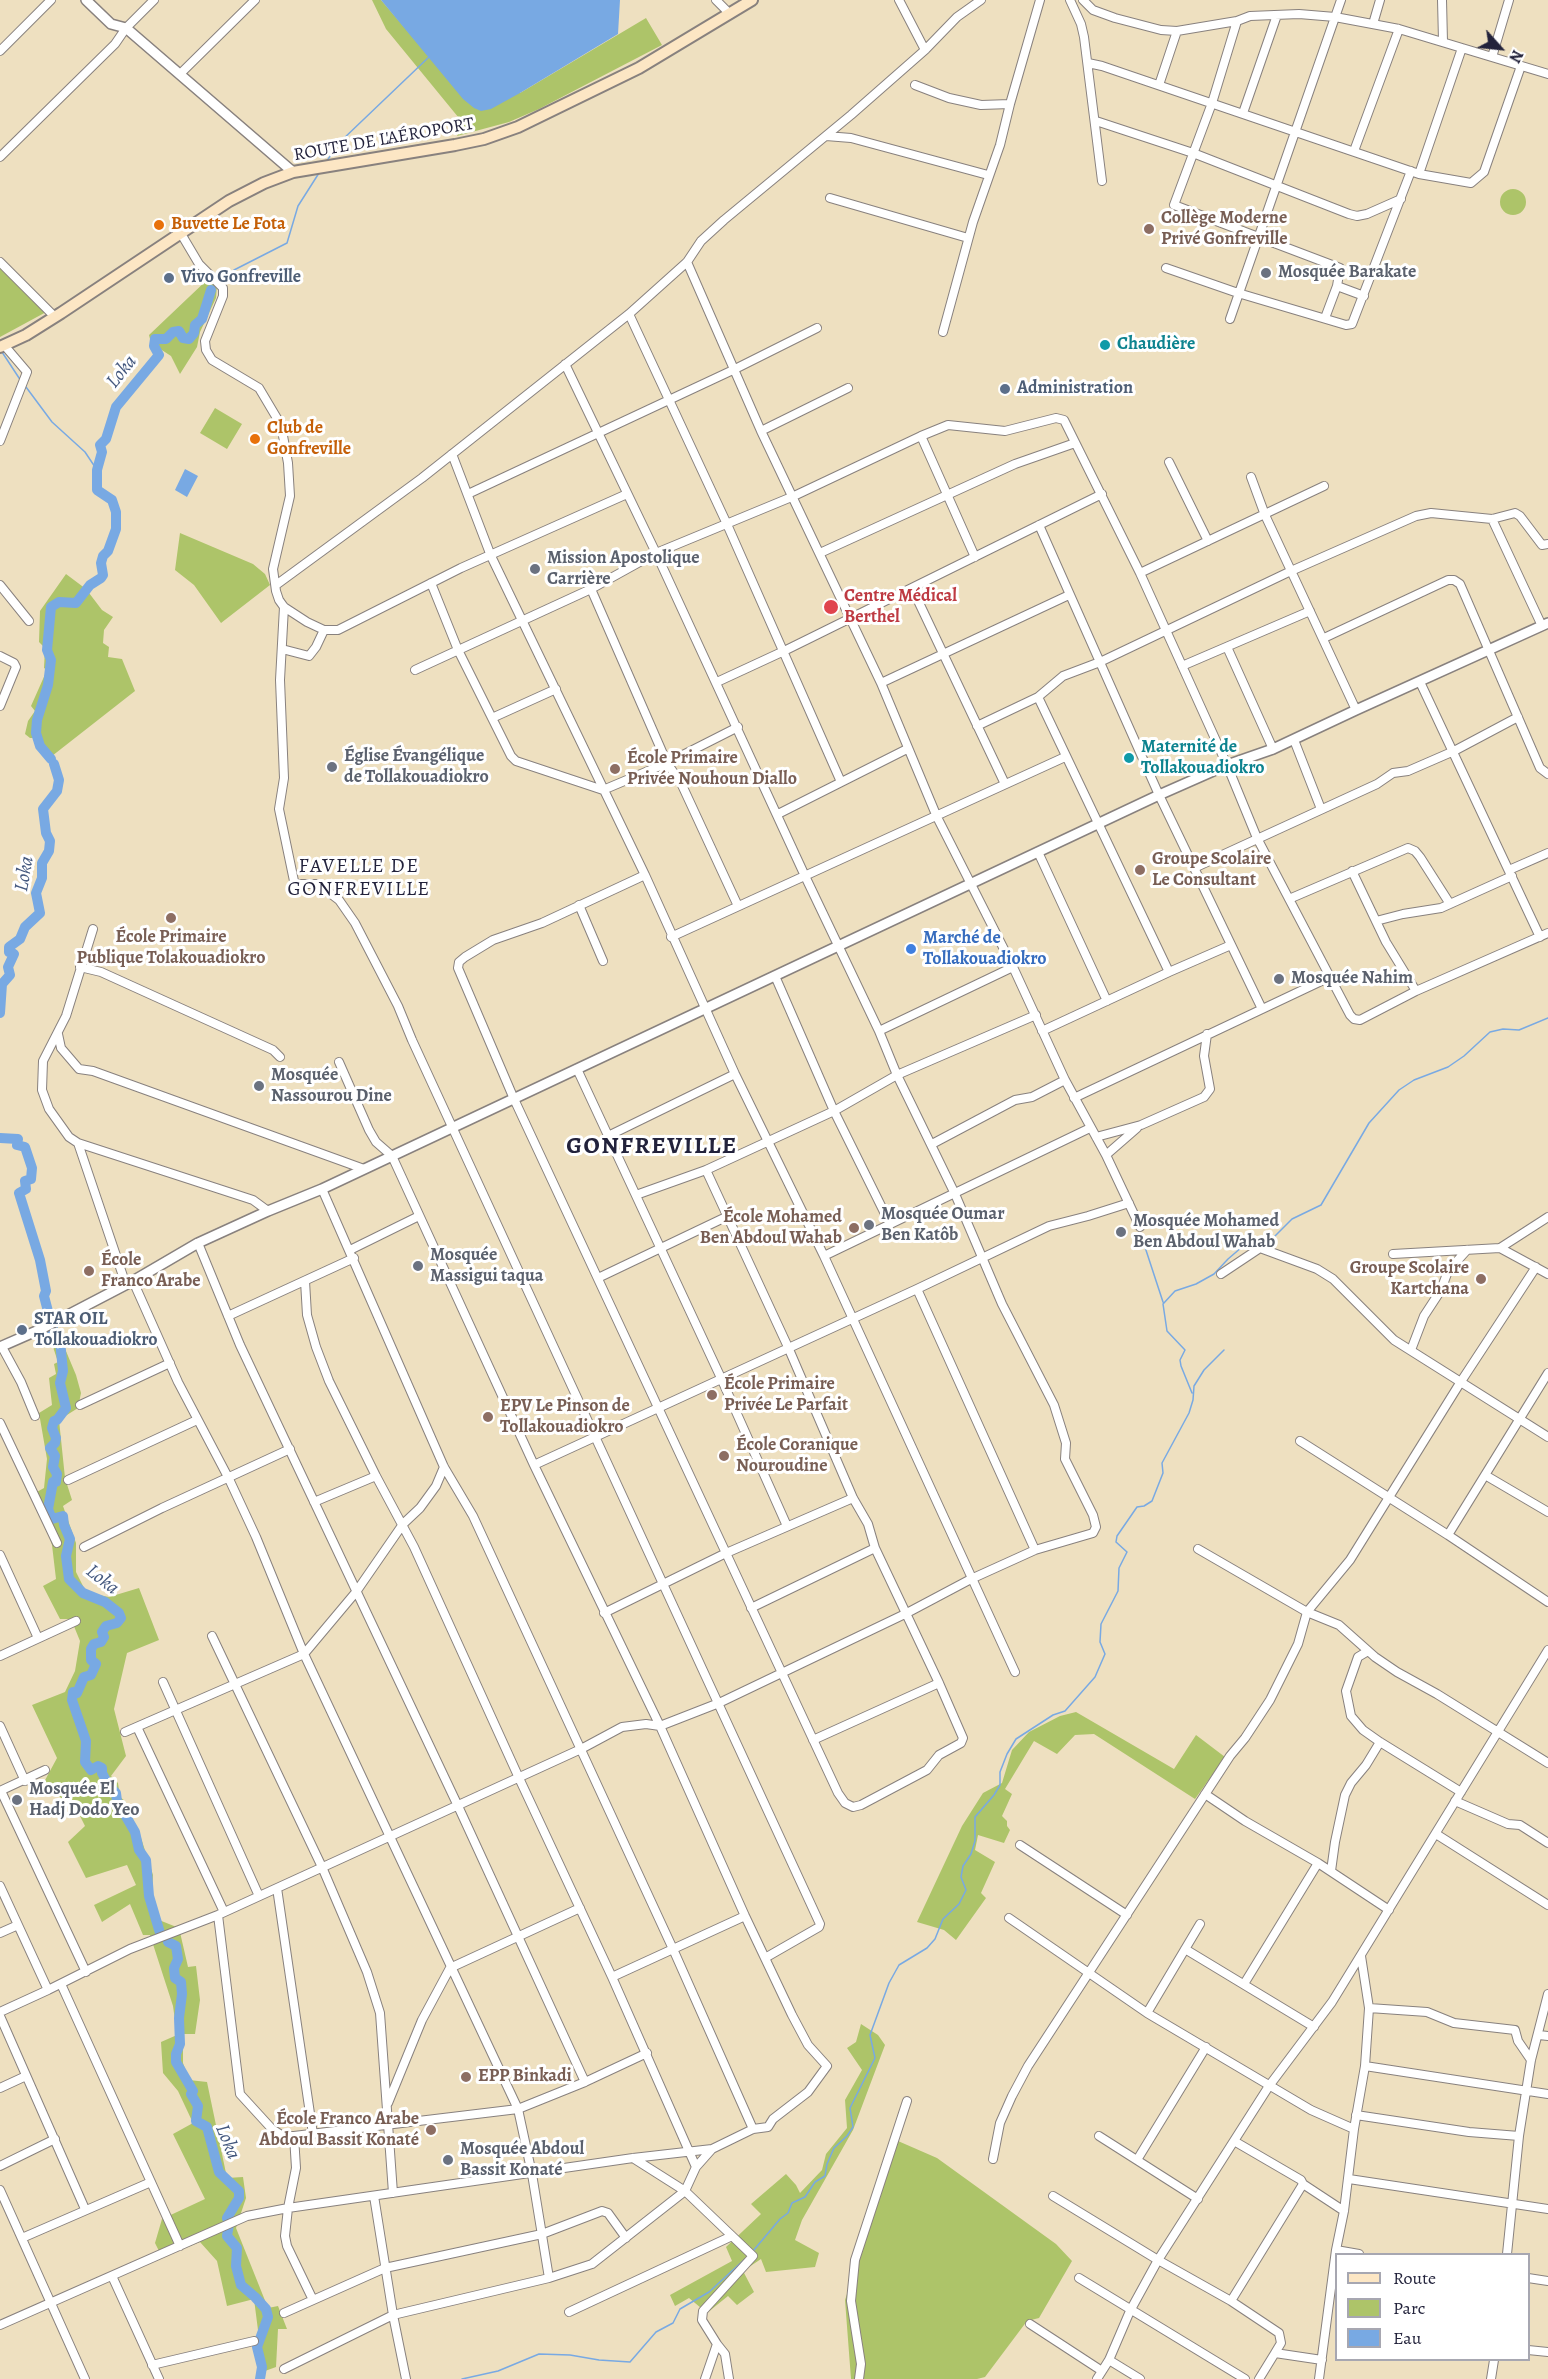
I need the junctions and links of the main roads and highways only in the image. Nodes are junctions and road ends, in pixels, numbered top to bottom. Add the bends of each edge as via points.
1 (752, 0) edge
2 (2, 346) edge

1 - 2 main road, ROUTE DE L'AÉROPORT via 639,68 518,127 455,145 293,172 264,183 180,232 55,317

